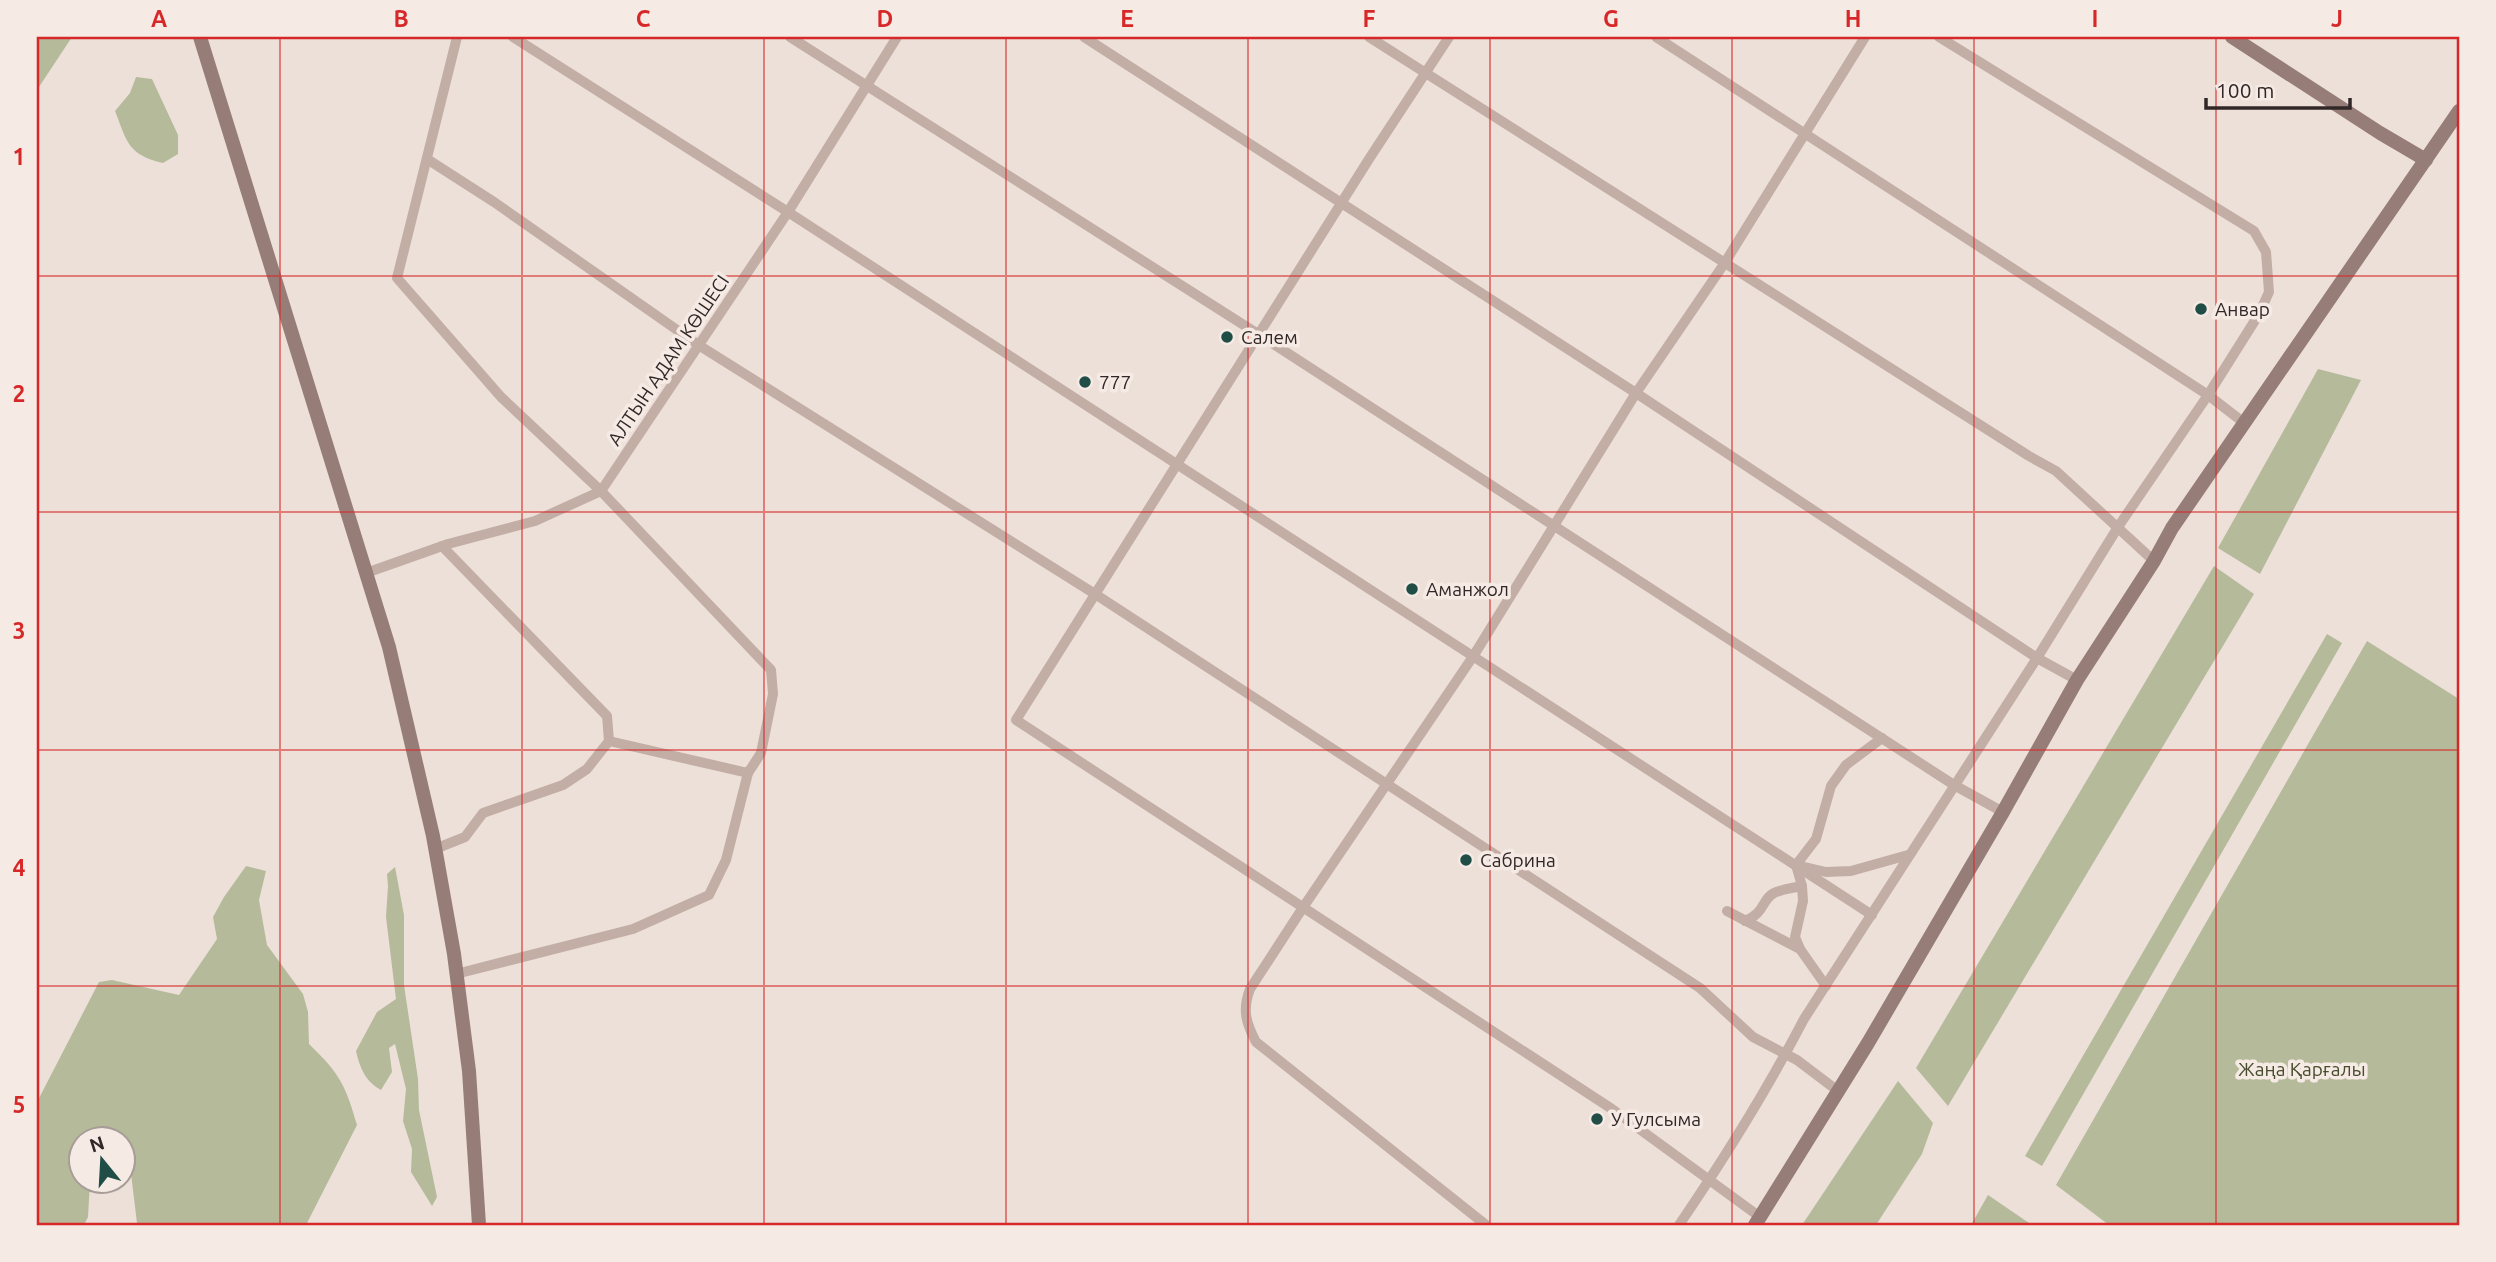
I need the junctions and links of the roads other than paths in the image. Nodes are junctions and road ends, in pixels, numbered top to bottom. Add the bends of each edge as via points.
1 (200, 37) edge
2 (457, 37) edge
3 (513, 37) edge
4 (790, 37) edge
5 (897, 37) edge
6 (1084, 37) edge
7 (1369, 37) edge
8 (1449, 37) edge
9 (1656, 37) edge
10 (1865, 37) edge
11 (1939, 37) edge
12 (2241, 39) edge
13 (1425, 73) junction
14 (866, 86) junction
15 (2459, 111) edge
16 (1807, 133) junction
17 (427, 159) junction
18 (2426, 160) junction
19 (1341, 203) junction
20 (788, 212) junction
21 (1724, 264) junction
22 (1258, 334) junction
23 (699, 346) junction
24 (1636, 393) junction
25 (2208, 396) junction
26 (2243, 422) junction
27 (1177, 464) junction
28 (601, 491) junction
29 (1555, 525) junction
30 (2118, 527) junction
31 (442, 546) junction
32 (2154, 561) junction
33 (366, 573) junction
34 (1095, 594) junction
35 (1474, 655) junction
36 (2037, 658) junction
37 (2077, 680) junction
38 (1882, 738) junction
39 (609, 741) junction
40 (748, 773) junction
41 (1388, 783) junction
42 (1954, 785) junction
43 (2003, 812) junction
44 (435, 849) junction
45 (1908, 855) junction
46 (1796, 865) junction
47 (1802, 886) junction
48 (1302, 909) junction
49 (1727, 911) dead end
50 (1872, 915) junction
51 (1745, 920) junction
52 (1800, 949) junction
53 (456, 974) junction
54 (1826, 986) junction
55 (1786, 1054) junction
56 (1838, 1091) junction
57 (1710, 1180) junction
58 (1758, 1221) edge
59 (479, 1225) edge
60 (1486, 1225) edge
61 (1679, 1225) edge

1 - 33 main road
2 - 17 street
3 - 20 street
4 - 14 street
5 - 14 street, АЛТЫН АДАМ КӨШЕСІ
6 - 19 street
7 - 13 street
8 - 13 street
9 - 16 street
10 - 16 street
11 - 25 street via 2254,232 2266,252 2269,292
12 - 18 main road
13 - 19 street
13 - 21 street
14 - 20 street, АЛТЫН АДАМ КӨШЕСІ
14 - 22 street
15 - 18 main road
16 - 21 street
16 - 25 street
17 - 23 street
17 - 28 street via 397,278 501,397
18 - 26 main road
19 - 22 street
19 - 24 street
20 - 23 street, АЛТЫН АДАМ КӨШЕСІ
20 - 27 street
21 - 24 street
21 - 30 street via 2056,471
22 - 27 street
22 - 29 street
23 - 28 street, АЛТЫН АДАМ КӨШЕСІ
23 - 34 street
24 - 29 street
24 - 36 street
25 - 26 street
25 - 30 street
26 - 32 main road
27 - 34 street
27 - 35 street
28 - 31 street via 535,521
28 - 40 street via 771,670 773,694 761,753
29 - 35 street
29 - 38 street
30 - 32 street
30 - 36 street
31 - 33 street
31 - 39 street via 607,716
32 - 37 main road
33 - 44 main road via 389,647
34 - 41 street
34 - 48 street via 1016,720
35 - 41 street
35 - 46 street
36 - 37 street
36 - 42 street
37 - 43 main road
38 - 42 street
38 - 46 street via 1846,765 1831,786 1816,839
39 - 40 street
39 - 44 street via 587,769 563,785 483,813 465,837
40 - 53 street via 726,860 709,895 633,929
41 - 48 street
41 - 55 street via 1700,988 1753,1037
42 - 43 street
42 - 45 street
43 - 56 main road
44 - 53 main road
45 - 46 street via 1851,871 1826,872
45 - 50 street
46 - 47 street
46 - 50 street
47 - 51 street via 1774,894 1756,916
47 - 52 street via 1795,936
48 - 57 street via 1612,1110
48 - 60 street via 1245,1002 1246,1022 1256,1042
49 - 51 street
50 - 54 street
51 - 52 street
52 - 54 street
53 - 59 main road via 469,1071
54 - 55 street
55 - 56 street
55 - 57 street
56 - 58 main road
57 - 58 street
57 - 61 street

